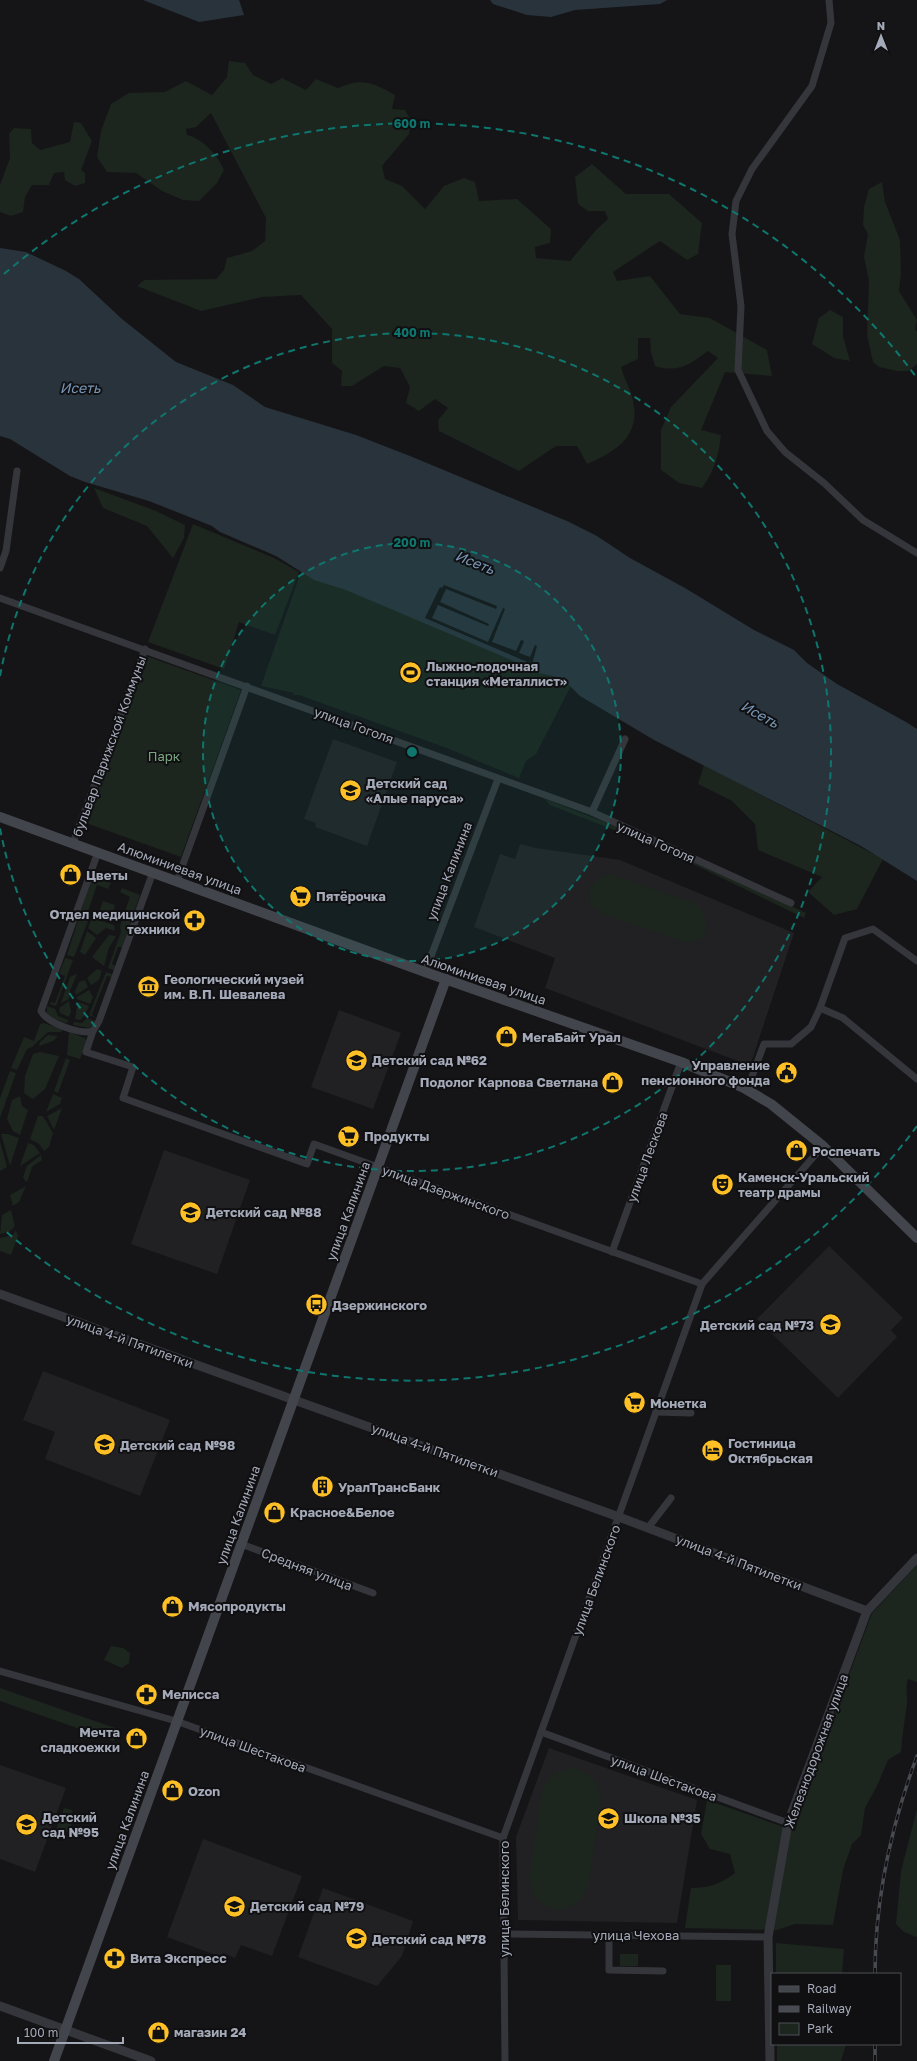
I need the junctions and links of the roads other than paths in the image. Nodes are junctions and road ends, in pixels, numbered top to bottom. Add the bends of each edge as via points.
1 (829, 0) edge
2 (17, 471) dead end
3 (917, 553) edge
4 (0, 568) edge
5 (0, 598) edge
6 (145, 649) junction
7 (247, 686) junction
8 (625, 739) dead end
9 (498, 779) junction
10 (592, 812) junction
11 (0, 817) edge
12 (73, 843) junction
13 (98, 852) junction
14 (153, 872) junction
15 (177, 881) junction
16 (791, 902) dead end
17 (917, 961) edge
18 (425, 972) junction
19 (446, 979) junction
20 (820, 1008) junction
21 (93, 1031) junction
22 (681, 1062) junction
23 (917, 1079) edge
24 (747, 1090) junction
25 (823, 1146) junction
26 (378, 1167) junction
27 (917, 1238) edge
28 (612, 1252) junction
29 (702, 1284) junction
30 (0, 1294) edge
31 (294, 1400) junction
32 (656, 1412) junction
33 (691, 1413) dead end
34 (671, 1498) dead end
35 (619, 1517) junction
36 (648, 1528) junction
37 (241, 1544) junction
38 (917, 1558) edge
39 (373, 1593) dead end
40 (867, 1611) junction
41 (0, 1671) edge
42 (176, 1721) junction
43 (541, 1732) junction
44 (788, 1823) junction
45 (503, 1838) junction
46 (504, 1934) junction
47 (609, 1935) junction
48 (768, 1937) junction
49 (663, 1971) dead end
50 (0, 2006) edge
51 (65, 2030) junction
52 (54, 2061) edge
53 (151, 2061) edge
54 (505, 2061) edge
55 (770, 2061) edge

1 - 3 street via 831,23 812,86 752,169 736,201 732,234 741,306 738,370 767,431 784,452 824,483 863,520
2 - 4 street via 6,551
5 - 6 street, улица Гоголя
6 - 7 street, улица Гоголя
6 - 12 street, бульвар Парижской Коммуны
7 - 9 street, улица Гоголя
7 - 15 street
8 - 10 street
9 - 10 street, улица Гоголя
9 - 18 street, улица Калинина
10 - 16 street, улица Гоголя
11 - 12 main road, Алюминиевая улица
12 - 13 main road, Алюминиевая улица
13 - 14 main road, Алюминиевая улица
13 - 21 street, бульвар Парижской Коммуны via 41,1011 44,1017 52,1022 86,1034
14 - 15 main road, Алюминиевая улица
14 - 21 street via 99,1021
15 - 18 main road, Алюминиевая улица
17 - 20 street via 873,929 845,938
18 - 19 main road, Алюминиевая улица
19 - 22 main road, Алюминиевая улица
19 - 26 main road, улица Калинина
20 - 23 street via 843,1018
20 - 24 street via 811,1027 791,1044 764,1044
21 - 26 street, улица Дзержинского via 86,1052 133,1068 124,1098 307,1164 314,1144
22 - 24 main road, Алюминиевая улица
22 - 28 street, улица Лескова
24 - 25 main road, Алюминиевая улица via 771,1104
25 - 27 main road, Алюминиевая улица
25 - 29 street, улица Белинского
26 - 28 street, улица Дзержинского
26 - 31 main road, улица Калинина
28 - 29 street, улица Дзержинского
29 - 32 street, улица Белинского
30 - 31 street, улица 4-й Пятилетки
31 - 35 street, улица 4-й Пятилетки
31 - 37 main road, улица Калинина
32 - 33 street
32 - 35 street, улица Белинского
34 - 36 street
35 - 36 street, улица 4-й Пятилетки
35 - 43 street, улица Белинского
36 - 40 street, улица 4-й Пятилетки
37 - 39 street, Средняя улица
37 - 42 main road, улица Калинина
38 - 40 street, Железнодорожная улица
40 - 44 street, Железнодорожная улица
41 - 42 street, улица Шестакова
42 - 45 street, улица Шестакова
42 - 51 main road, улица Калинина
43 - 44 street, улица Шестакова
43 - 45 street, улица Белинского
44 - 48 street, Железнодорожная улица
45 - 46 street, улица Белинского
46 - 47 street, улица Чехова
46 - 54 street, улица Белинского
47 - 48 street, улица Чехова
47 - 49 street via 609,1970
48 - 55 street, Железнодорожная улица
50 - 51 street
51 - 52 main road, улица Калинина
51 - 53 street

